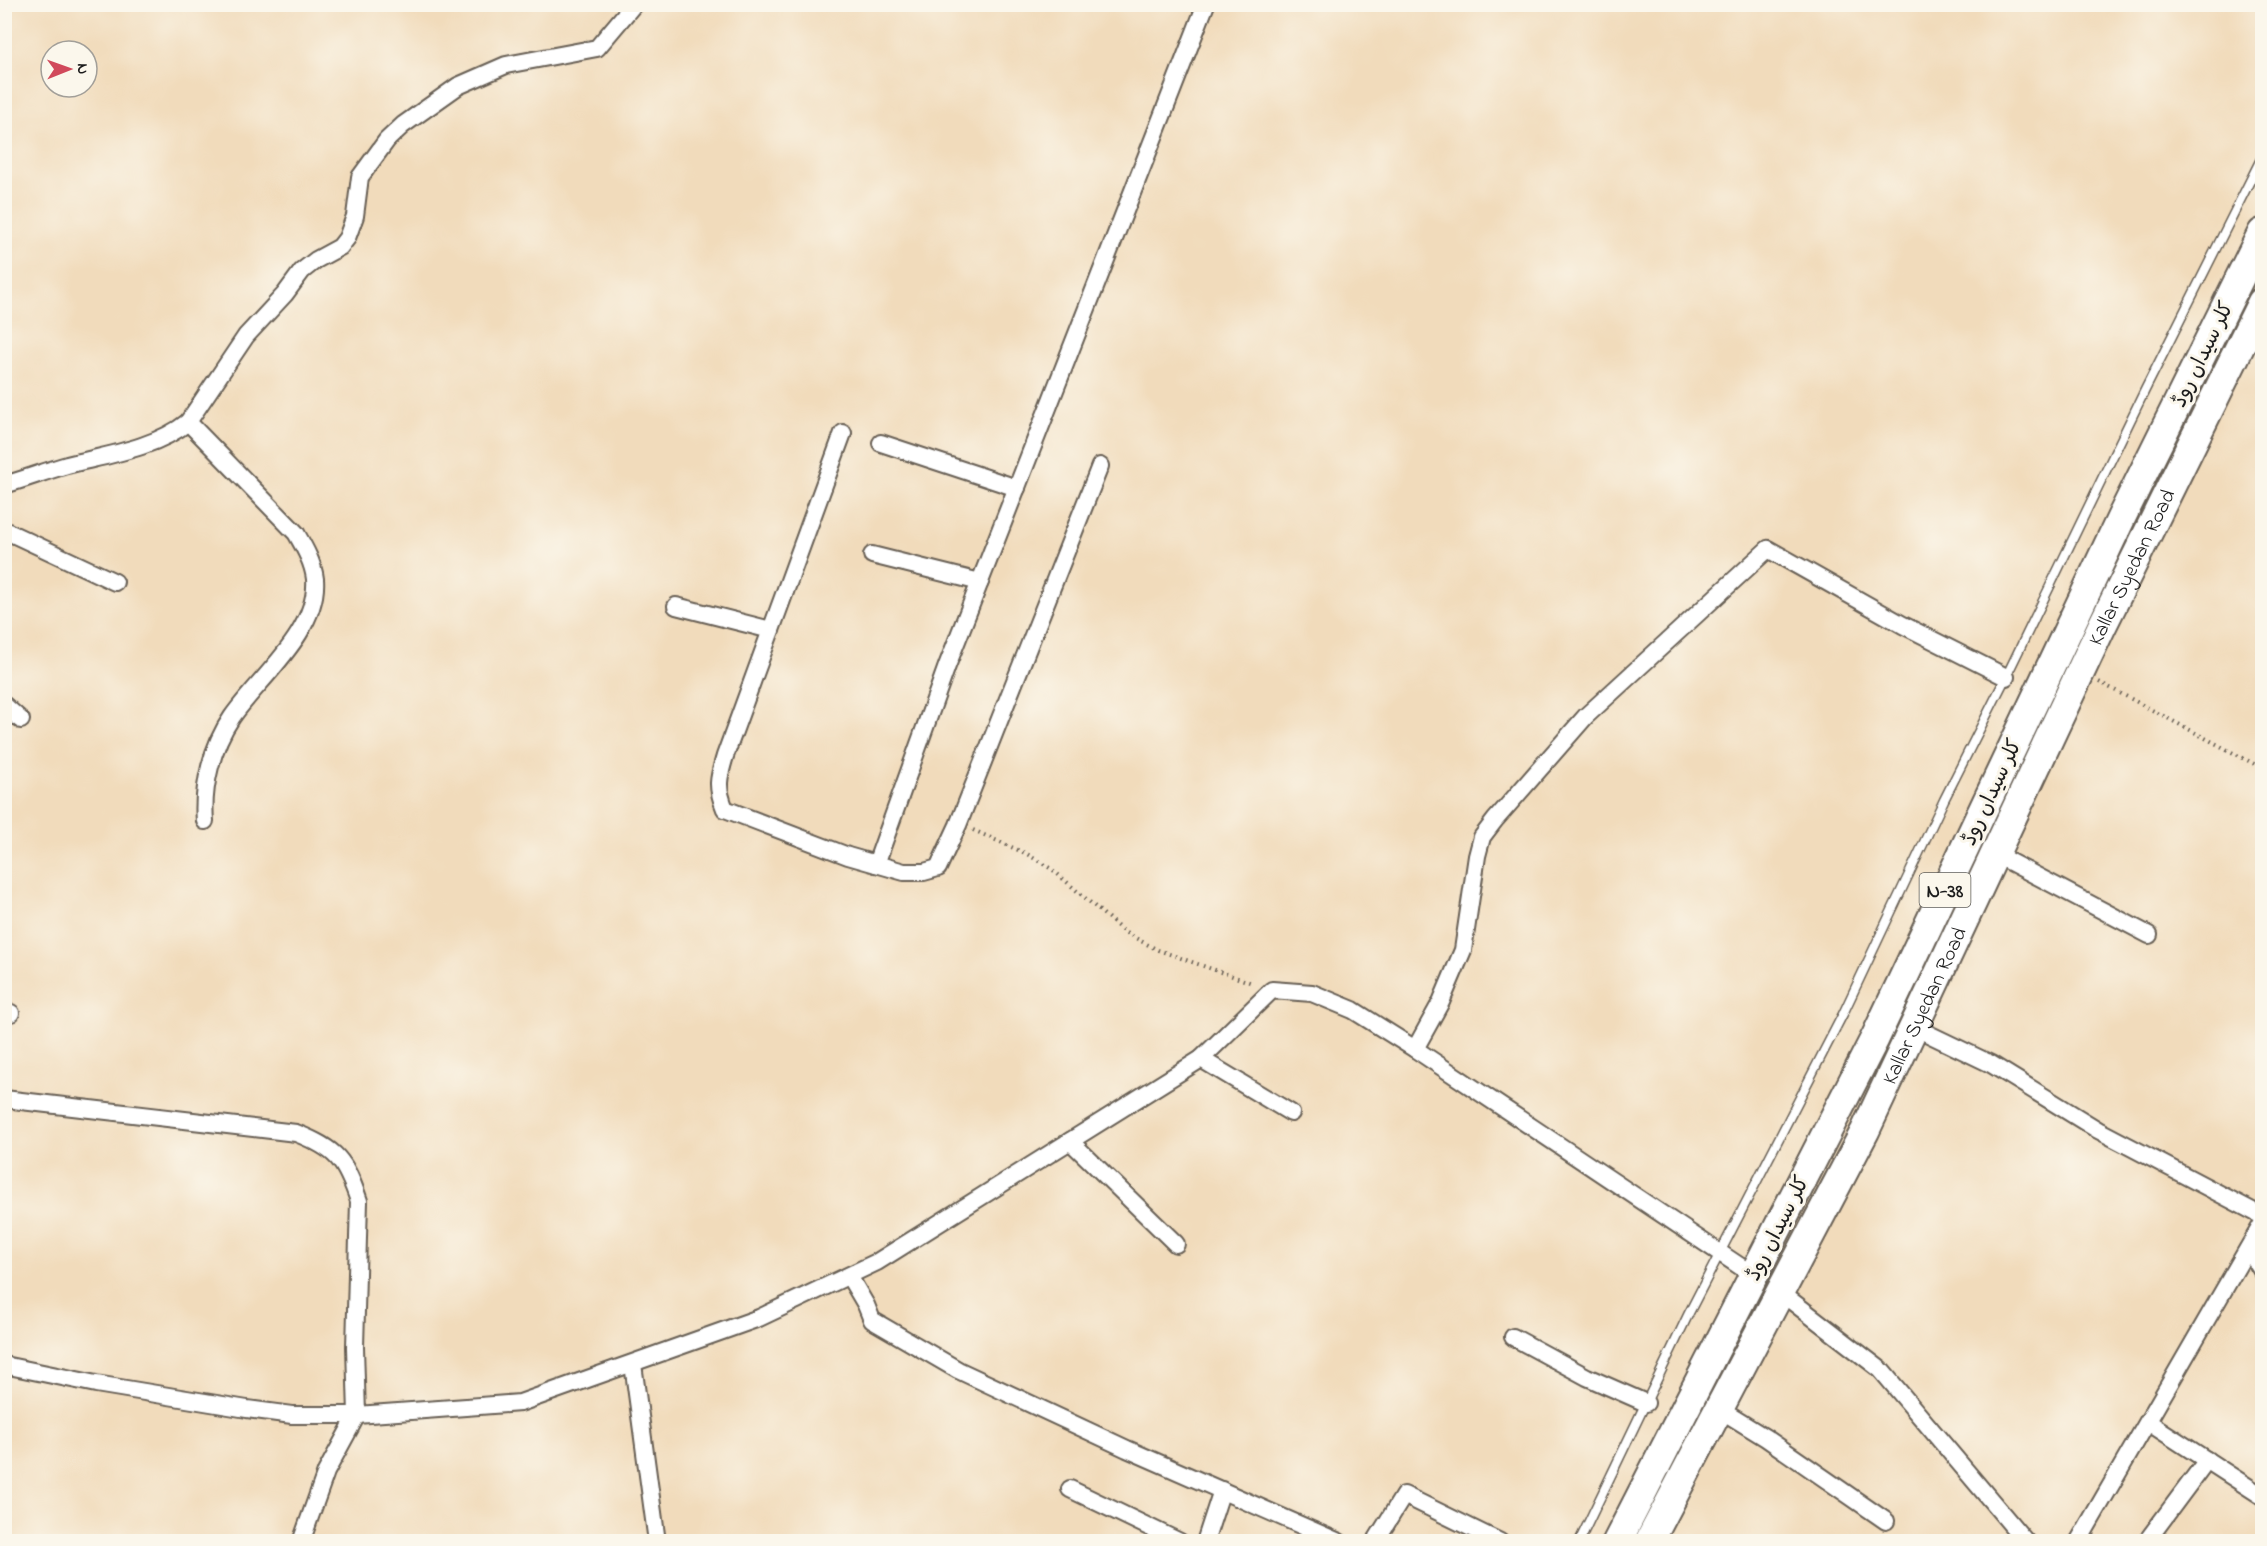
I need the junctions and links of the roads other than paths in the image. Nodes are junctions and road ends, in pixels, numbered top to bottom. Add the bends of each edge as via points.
1 (634, 4) edge
2 (1206, 4) edge
3 (2262, 157) edge
4 (2262, 233) edge
5 (2262, 302) edge
6 (188, 422) junction
7 (843, 433) dead end
8 (881, 443) dead end
9 (1100, 466) dead end
10 (4, 485) edge
11 (1017, 488) junction
12 (4, 530) edge
13 (872, 555) dead end
14 (115, 582) dead end
15 (980, 582) junction
16 (676, 606) dead end
17 (771, 630) junction
18 (2007, 677) junction
19 (4, 705) edge
20 (21, 720) dead end
21 (205, 821) dead end
22 (1995, 854) junction
23 (876, 864) junction
24 (2149, 934) dead end
25 (1914, 1027) junction
26 (1416, 1049) junction
27 (1201, 1059) junction
28 (4, 1099) edge
29 (1291, 1113) dead end
30 (1070, 1141) junction
31 (2262, 1216) edge
32 (2262, 1224) edge
33 (1176, 1244) dead end
34 (2248, 1249) junction
35 (1720, 1253) junction
36 (2262, 1271) edge
37 (849, 1275) junction
38 (1753, 1275) junction
39 (1780, 1292) junction
40 (1513, 1337) dead end
41 (633, 1364) junction
42 (4, 1365) edge
43 (1646, 1403) junction
44 (1719, 1409) junction
45 (357, 1415) junction
46 (2148, 1422) junction
47 (2208, 1460) junction
48 (1070, 1489) dead end
49 (1222, 1490) junction
50 (2262, 1496) edge
51 (1886, 1521) dead end
52 (301, 1542) edge
53 (657, 1542) edge
54 (1180, 1542) edge
55 (1205, 1542) edge
56 (1339, 1542) edge
57 (1375, 1542) edge
58 (1500, 1542) edge
59 (1579, 1542) edge
60 (1617, 1542) edge
61 (1649, 1542) edge
62 (2026, 1542) edge
63 (2078, 1542) edge
64 (2146, 1542) edge

1 - 6 street via 597,48 506,65 458,86 403,125 360,177 355,216 347,238 340,247 302,271 246,336
2 - 11 street
3 - 18 lane
4 - 38 highway, کلر سیداں روڈ / N-38 via 2122,516 1875,1038
5 - 22 highway, Kallar Syedan Road / N-38
6 - 10 street via 167,438
6 - 21 street via 296,533 315,579 314,600 287,652 231,718 220,740 207,782
7 - 17 street
8 - 11 street
9 - 23 street via 938,868 903,872
11 - 15 street
12 - 14 street
13 - 15 street
15 - 23 street
16 - 17 street
17 - 23 street via 718,778 718,794 725,809
18 - 26 street via 1768,549 1586,716 1482,837 1463,950
18 - 35 lane via 1843,1014
19 - 20 street
22 - 24 street
22 - 25 highway, Kallar Syedan Road / N-38
25 - 31 street via 1991,1064 2098,1130
25 - 39 highway, Kallar Syedan Road / N-38 via 1865,1131
26 - 27 street via 1353,1010 1312,993 1272,990
26 - 35 street
27 - 29 street
27 - 30 street
28 - 45 street via 296,1132 340,1157 359,1201
30 - 33 street
30 - 37 street via 877,1262
32 - 34 street
34 - 36 street
34 - 46 street
35 - 38 street
35 - 43 lane
37 - 41 street via 759,1318
37 - 49 street via 872,1320 958,1370
38 - 60 highway, کلر سیداں روڈ / N-38
39 - 44 highway, Kallar Syedan Road / N-38
39 - 62 street via 1881,1370
40 - 43 street
41 - 45 street via 520,1403
41 - 53 street
42 - 45 street via 247,1409 292,1415
43 - 59 lane
44 - 51 street
44 - 61 highway, Kallar Syedan Road / N-38
45 - 52 street via 326,1472
46 - 47 street
46 - 63 street
47 - 50 street
47 - 64 street
48 - 54 street
49 - 55 street
49 - 56 street
57 - 58 street via 1404,1494

